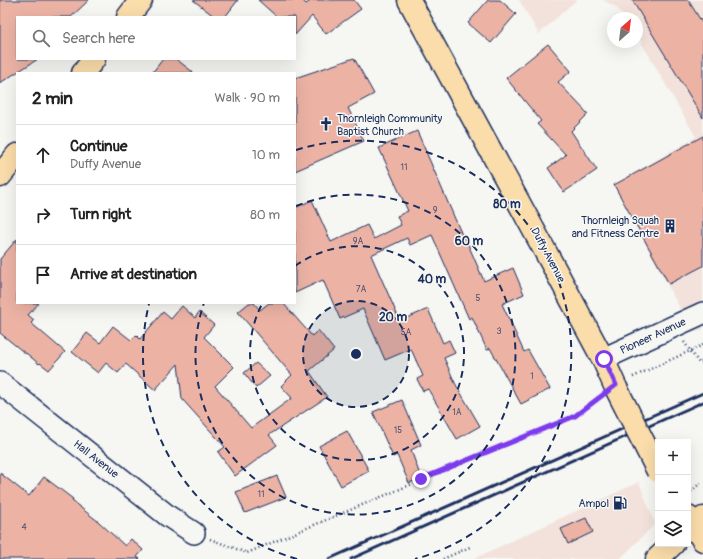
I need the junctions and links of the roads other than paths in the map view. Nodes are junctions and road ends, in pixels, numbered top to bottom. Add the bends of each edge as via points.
1 (141, 0) edge
2 (408, 0) edge
3 (129, 16) edge
4 (93, 60) edge
5 (84, 72) edge
6 (16, 156) edge
7 (0, 176) edge
8 (703, 313) edge
9 (604, 359) junction
10 (0, 383) edge
11 (655, 464) edge
12 (194, 533) road end
13 (670, 547) edge
14 (657, 559) edge

1 - 3 main road
2 - 9 main road, Duffy Avenue
4 - 5 main road
6 - 7 main road
8 - 9 street, Pioneer Avenue
9 - 11 main road, Duffy Avenue, bridge
10 - 12 street, Hall Avenue via 168,516
13 - 14 main road

